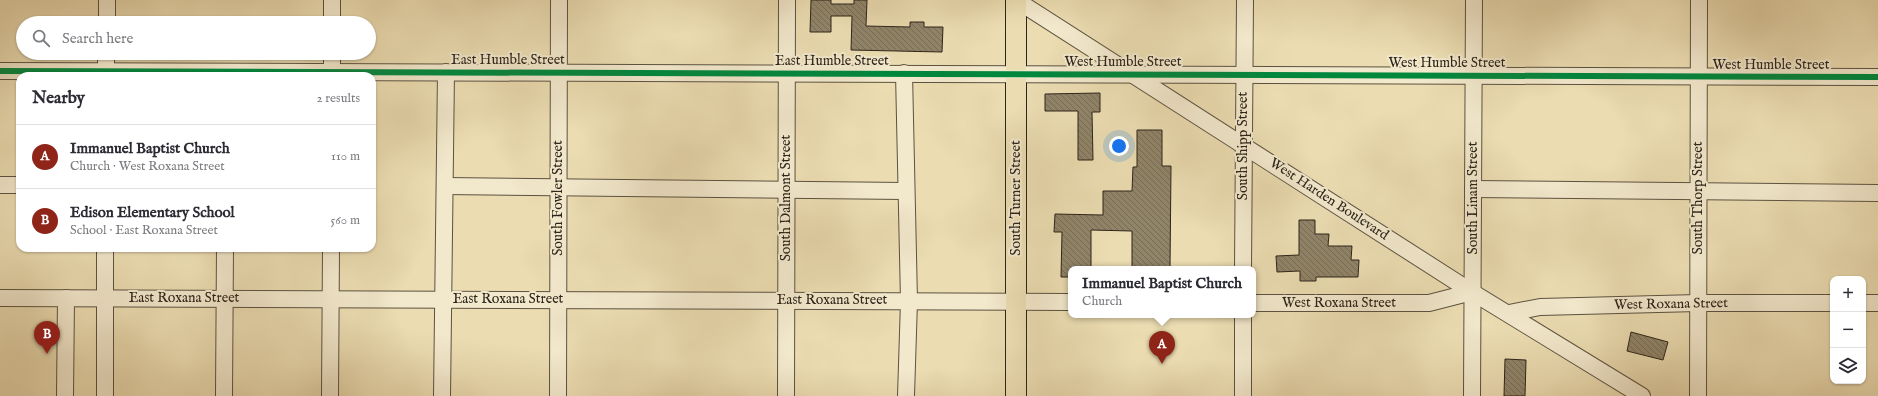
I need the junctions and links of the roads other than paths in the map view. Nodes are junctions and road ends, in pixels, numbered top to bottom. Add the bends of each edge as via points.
1 (107, 0) edge
2 (332, 0) edge
3 (559, 0) edge
4 (787, 0) edge
5 (1016, 0) edge
6 (1245, 0) edge
7 (1474, 0) edge
8 (1699, 0) edge
9 (107, 16) edge
10 (332, 16) edge
11 (106, 60) edge
12 (332, 60) edge
13 (0, 72) edge
14 (16, 72) edge
15 (106, 72) edge
16 (332, 72) edge
17 (446, 72) junction
18 (376, 73) edge
19 (559, 73) junction
20 (786, 73) junction
21 (904, 73) junction
22 (1016, 73) junction
23 (1132, 74) junction
24 (1243, 74) junction
25 (1474, 75) junction
26 (1699, 76) junction
27 (1878, 77) edge
28 (1243, 144) junction
29 (0, 185) edge
30 (16, 185) edge
31 (445, 186) junction
32 (558, 187) junction
33 (786, 189) junction
34 (1473, 190) junction
35 (906, 191) junction
36 (1698, 192) junction
37 (1878, 193) edge
38 (105, 252) edge
39 (226, 252) edge
40 (331, 252) edge
41 (1243, 266) edge
42 (1472, 292) junction
43 (0, 298) edge
44 (66, 298) junction
45 (105, 298) junction
46 (225, 298) junction
47 (331, 298) junction
48 (443, 299) junction
49 (558, 299) junction
50 (786, 300) junction
51 (909, 301) junction
52 (1017, 302) junction
53 (1068, 302) edge
54 (1256, 303) edge
55 (1698, 303) junction
56 (1830, 303) edge
57 (1866, 303) edge
58 (1878, 303) edge
59 (1509, 313) junction
60 (1243, 318) edge
61 (65, 396) edge
62 (105, 396) edge
63 (224, 396) edge
64 (330, 396) edge
65 (442, 396) edge
66 (558, 396) edge
67 (786, 396) edge
68 (906, 396) edge
69 (1016, 396) edge
70 (1243, 396) edge
71 (1472, 396) edge
72 (1642, 396) edge
73 (1698, 396) edge

1 - 9 street
2 - 10 street
3 - 19 street, South Fowler Street
4 - 20 street, South Dalmont Street
5 - 22 main road, South Turner Street
5 - 23 street, West Harden Boulevard
6 - 24 street, South Shipp Street
7 - 25 street, South Linam Street
8 - 26 street, South Thorp Street
11 - 15 street
12 - 16 street
13 - 14 street, East Humble Street
17 - 18 street, East Humble Street
17 - 19 street, East Humble Street
17 - 31 street
19 - 20 street, East Humble Street
19 - 32 street, South Fowler Street
20 - 21 street, East Humble Street
20 - 33 street, South Dalmont Street
21 - 22 street, East Humble Street
21 - 35 street
22 - 23 street, West Humble Street
22 - 52 main road, South Turner Street
23 - 24 street, West Humble Street
23 - 28 street, West Harden Boulevard
24 - 25 street, West Humble Street
24 - 28 street, South Shipp Street
25 - 26 street, West Humble Street
25 - 34 street, South Linam Street
26 - 27 street, West Humble Street
26 - 36 street, South Thorp Street
28 - 41 street, South Shipp Street
28 - 42 street, West Harden Boulevard
29 - 30 street
31 - 32 street
31 - 48 street
32 - 33 street
32 - 49 street, South Fowler Street
33 - 35 street
33 - 50 street, South Dalmont Street
34 - 36 street
34 - 42 street, South Linam Street
35 - 51 street
36 - 37 street
36 - 55 street, South Thorp Street
38 - 45 street
39 - 46 street
40 - 47 street
42 - 54 street, West Roxana Street via 1429,303
42 - 59 street, West Harden Boulevard
42 - 71 street, South Linam Street
43 - 44 street, East Roxana Street
44 - 45 street, East Roxana Street
44 - 61 street
45 - 46 street, East Roxana Street
45 - 62 street
46 - 47 street, East Roxana Street
46 - 63 street
47 - 48 street, East Roxana Street
47 - 64 street
48 - 49 street, East Roxana Street
48 - 65 street
49 - 50 street, East Roxana Street
49 - 66 street, South Fowler Street
50 - 51 street, East Roxana Street
50 - 67 street, South Dalmont Street
51 - 52 street, East Roxana Street
51 - 68 street
52 - 53 street
52 - 69 main road, South Turner Street
55 - 56 street, West Roxana Street
55 - 59 street, West Roxana Street via 1540,307
55 - 73 street, South Thorp Street
57 - 58 street
59 - 72 street, West Harden Boulevard
60 - 70 street

